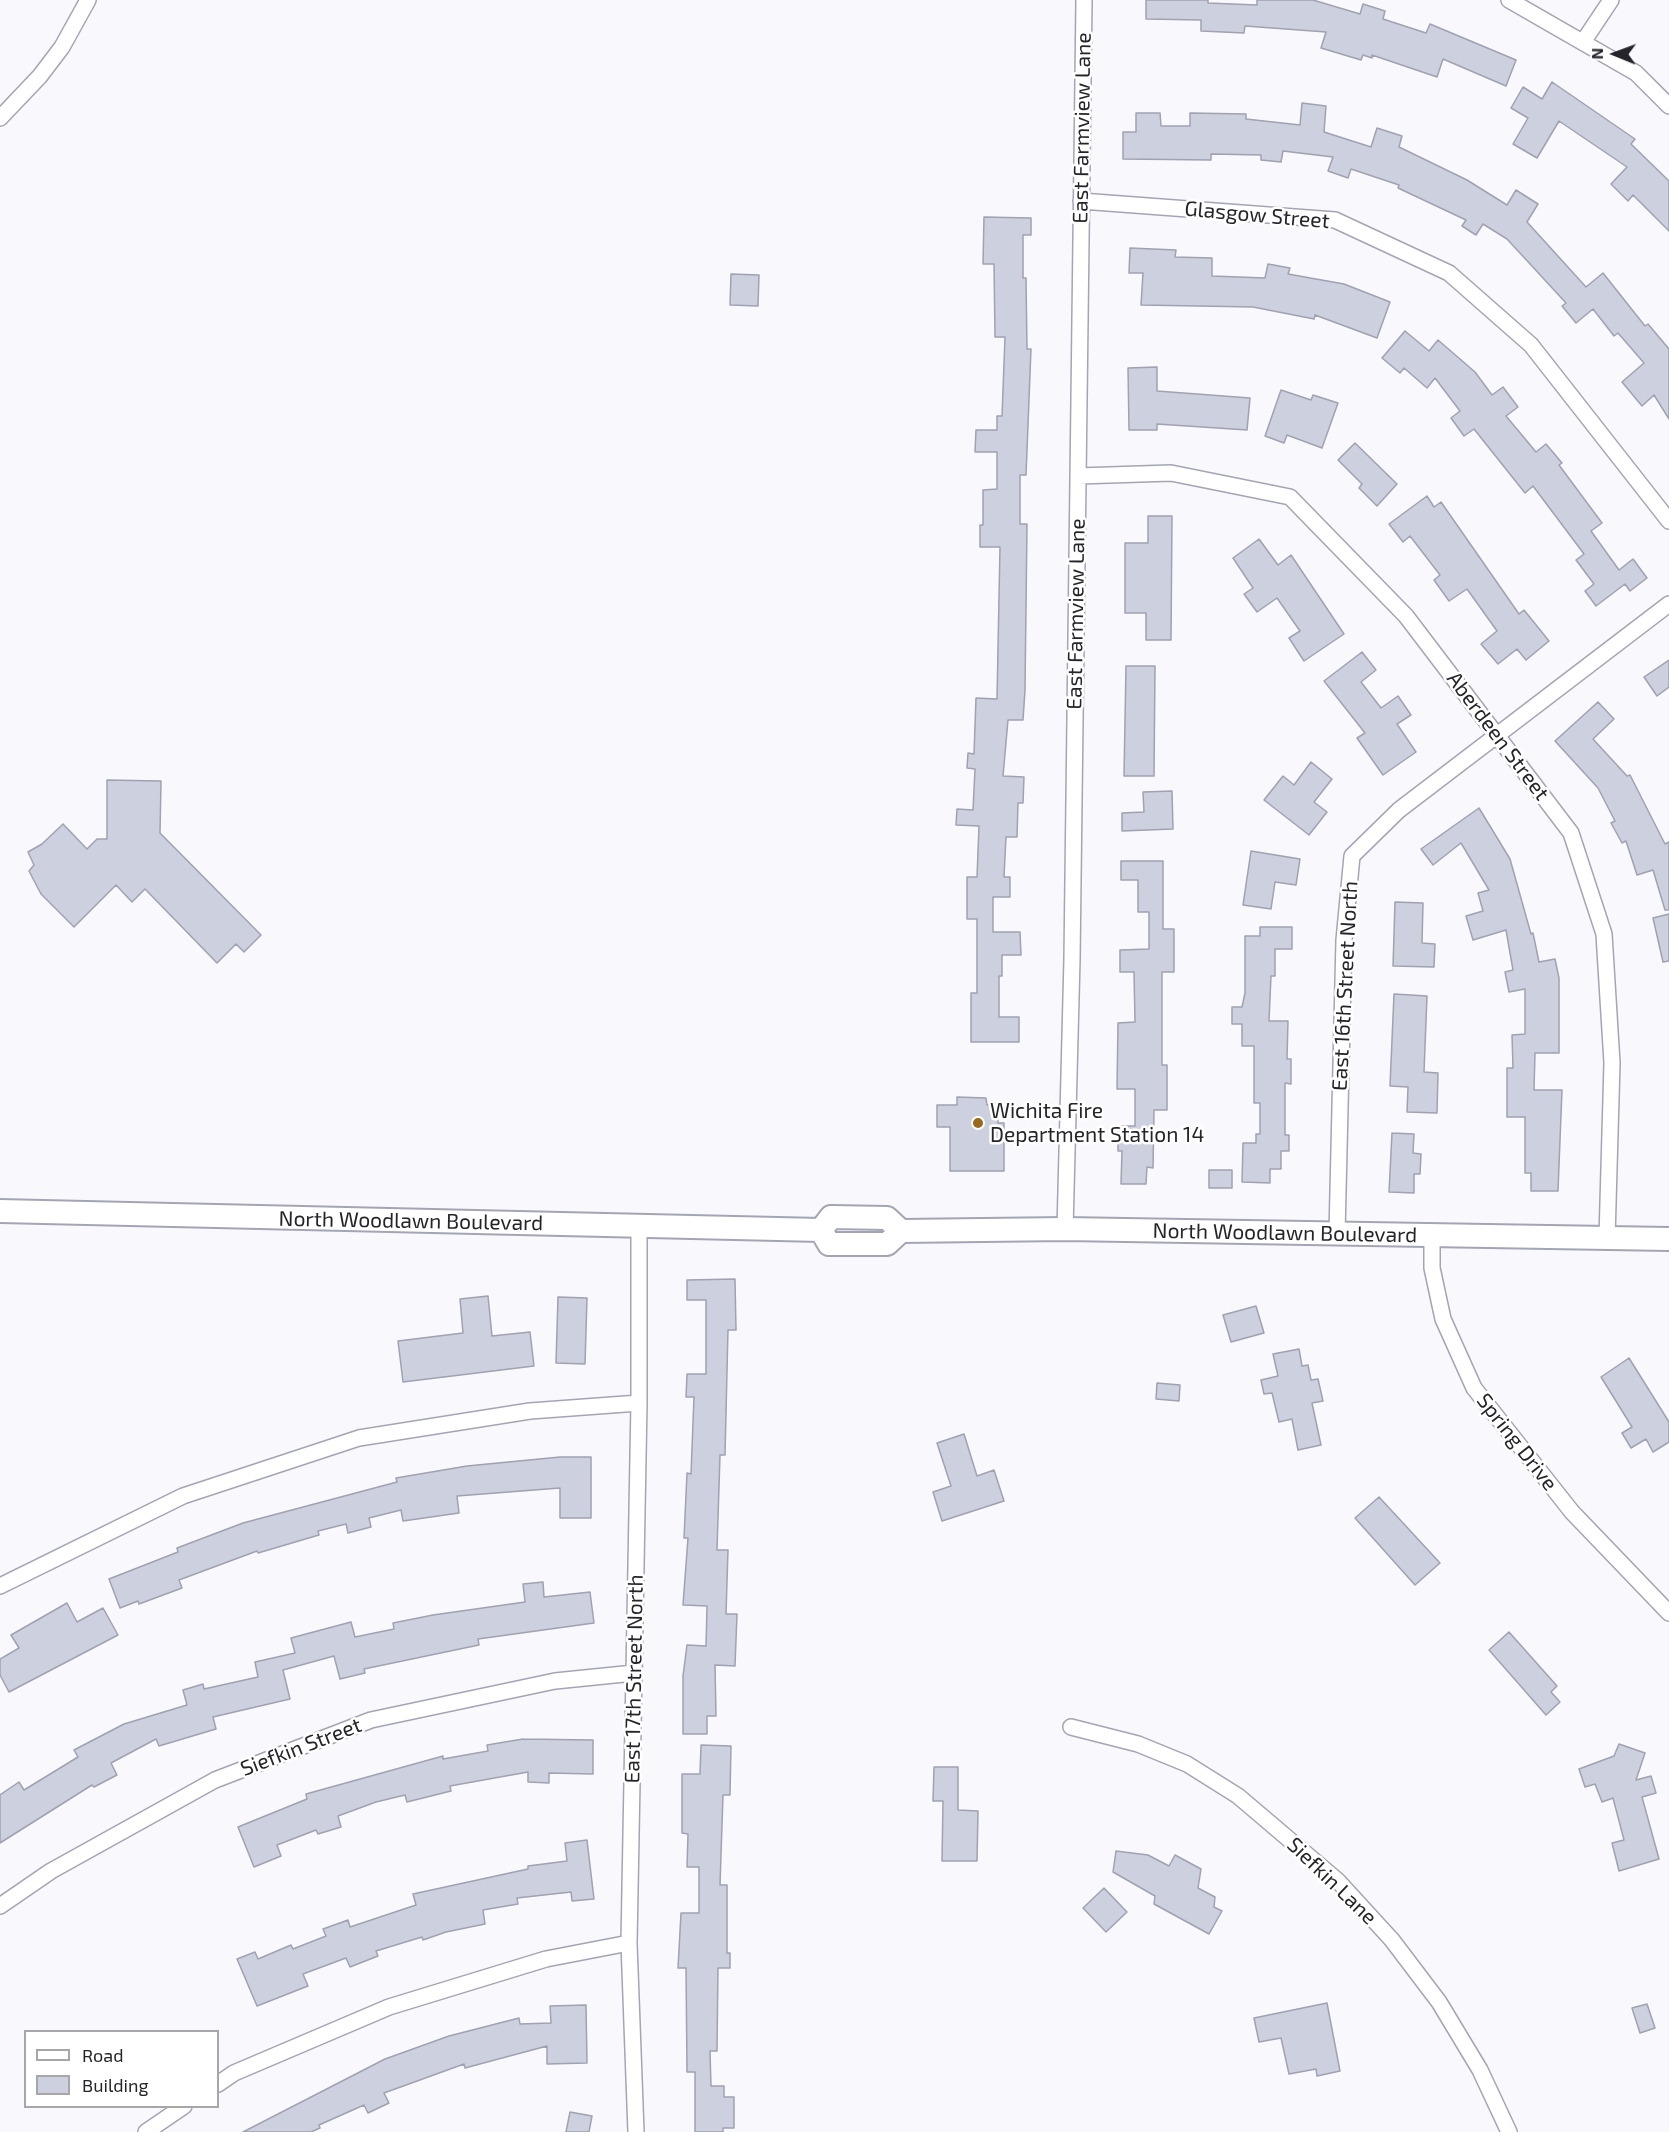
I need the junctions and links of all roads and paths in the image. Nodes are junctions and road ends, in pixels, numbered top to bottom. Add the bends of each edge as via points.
1 (88, 0) edge
2 (1084, 0) edge
3 (1509, 0) edge
4 (1611, 0) edge
5 (1583, 42) junction
6 (1669, 106) edge
7 (0, 118) edge
8 (1081, 201) junction
9 (1078, 476) junction
10 (1669, 520) edge
11 (1669, 604) edge
12 (1498, 735) junction
13 (0, 1211) edge
14 (639, 1226) junction
15 (1065, 1229) junction
16 (1337, 1233) junction
17 (1432, 1235) junction
18 (1607, 1238) junction
19 (1669, 1239) edge
20 (639, 1403) junction
21 (0, 1586) edge
22 (1669, 1613) edge
23 (634, 1673) junction
24 (1071, 1727) dead end
25 (0, 1906) edge
26 (629, 1943) junction
27 (219, 2083) edge
28 (181, 2108) edge
29 (146, 2132) edge
30 (636, 2132) edge
31 (1509, 2132) edge

1 - 7 street via 62,48
2 - 8 street, East Farmview Lane
3 - 5 street
4 - 5 street
5 - 6 street via 1636,72
8 - 9 street, East Farmview Lane
8 - 10 street, Glasgow Street via 1335,220 1449,273 1531,345
9 - 12 street, Aberdeen Street via 1171,472 1290,497 1406,616
9 - 15 street, East Farmview Lane
11 - 12 street, East 16th Street North
12 - 16 street, East 16th Street North via 1400,810 1352,856 1344,940
12 - 18 street, Aberdeen Street via 1571,833 1604,934 1612,1063
13 - 14 main road, North Woodlawn Boulevard
14 - 15 main road, North Woodlawn Boulevard via 821,1230 829,1244 887,1244 901,1231
14 - 20 street, East 17th Street North
15 - 16 main road, North Woodlawn Boulevard
16 - 17 main road, North Woodlawn Boulevard
17 - 18 main road, North Woodlawn Boulevard
17 - 22 street, Spring Drive via 1432,1268 1443,1319 1474,1388 1572,1512
18 - 19 main road, North Woodlawn Boulevard
20 - 21 street via 530,1411 359,1438 183,1496
20 - 23 street, East 17th Street North
23 - 25 street, Siefkin Street via 555,1681 371,1720 215,1780 51,1871
23 - 26 street, East 17th Street North
24 - 31 street, Siefkin Lane via 1138,1744 1187,1764 1238,1796 1338,1881 1392,1940 1439,2002 1480,2070
26 - 27 street via 546,1959 389,2007 234,2073
26 - 30 street, East 17th Street North
28 - 29 street

